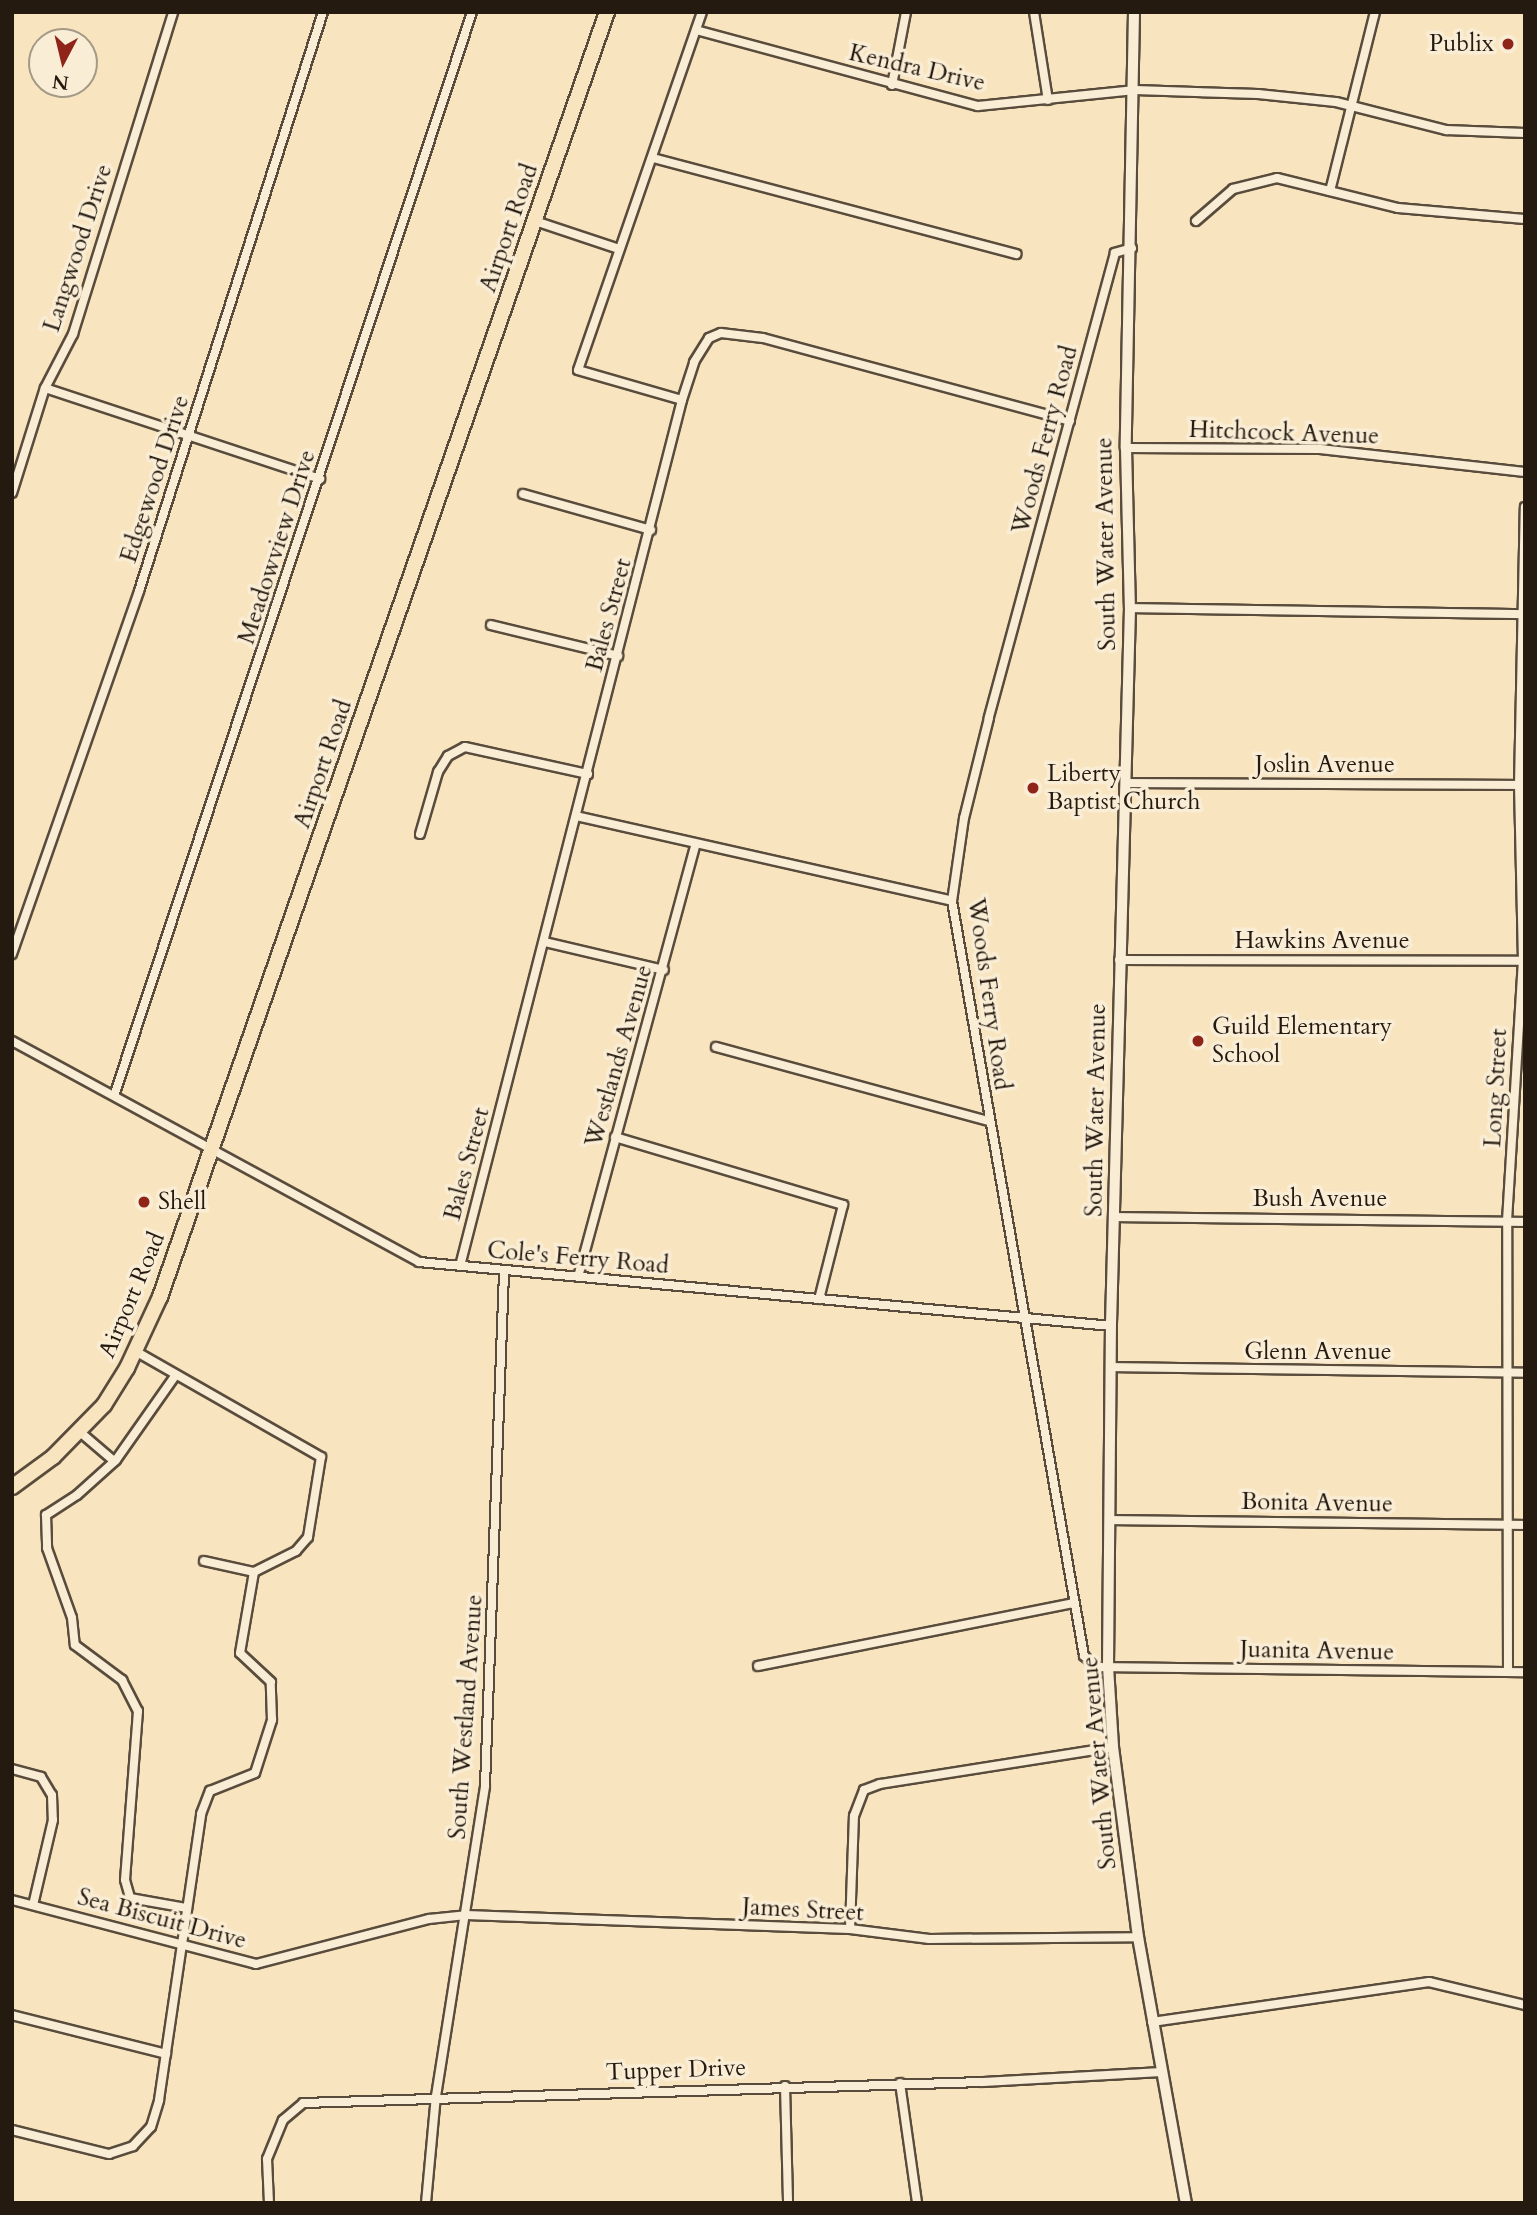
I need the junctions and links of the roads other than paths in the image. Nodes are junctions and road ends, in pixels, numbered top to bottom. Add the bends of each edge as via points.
1 (173, 12) edge
2 (323, 12) edge
3 (472, 12) edge
4 (607, 12) edge
5 (702, 12) edge
6 (906, 12) edge
7 (1034, 12) edge
8 (1134, 12) edge
9 (1375, 12) edge
10 (696, 30) junction
11 (892, 85) junction
12 (1135, 90) junction
13 (1048, 100) junction
14 (1350, 106) junction
15 (1525, 133) edge
16 (653, 158) junction
17 (1330, 191) junction
18 (1525, 219) edge
19 (535, 221) junction
20 (1196, 221) dead end
21 (619, 248) junction
22 (1132, 248) junction
23 (1017, 254) dead end
24 (45, 388) junction
25 (682, 400) junction
26 (1070, 421) junction
27 (190, 433) junction
28 (1126, 448) junction
29 (1525, 472) edge
30 (320, 480) junction
31 (12, 493) edge
32 (523, 494) dead end
33 (1525, 507) edge
34 (652, 530) junction
35 (1130, 608) junction
36 (1524, 614) edge
37 (491, 625) dead end
38 (618, 656) junction
39 (588, 774) junction
40 (1126, 783) junction
41 (1522, 785) edge
42 (576, 816) junction
43 (420, 834) dead end
44 (696, 845) junction
45 (952, 901) junction
46 (545, 942) junction
47 (12, 954) edge
48 (1119, 960) junction
49 (1524, 961) edge
50 (664, 970) junction
51 (12, 1041) edge
52 (716, 1047) dead end
53 (114, 1093) junction
54 (988, 1121) junction
55 (615, 1137) junction
56 (213, 1152) junction
57 (1115, 1217) junction
58 (1507, 1221) junction
59 (1525, 1222) edge
60 (460, 1266) junction
61 (505, 1272) junction
62 (578, 1277) junction
63 (819, 1299) junction
64 (1021, 1316) junction
65 (1111, 1326) junction
66 (135, 1351) junction
67 (1111, 1367) junction
68 (1507, 1373) junction
69 (1525, 1373) edge
70 (175, 1376) junction
71 (80, 1432) junction
72 (114, 1461) junction
73 (12, 1487) edge
74 (1110, 1520) junction
75 (1511, 1525) junction
76 (1525, 1525) edge
77 (204, 1561) dead end
78 (254, 1572) junction
79 (1073, 1603) junction
80 (758, 1666) dead end
81 (1108, 1667) junction
82 (1508, 1672) junction
83 (1525, 1672) edge
84 (1114, 1747) junction
85 (12, 1769) edge
86 (12, 1900) edge
87 (33, 1905) junction
88 (187, 1908) junction
89 (466, 1915) junction
90 (850, 1928) junction
91 (1138, 1937) junction
92 (181, 1944) junction
93 (1525, 2005) edge
94 (12, 2015) edge
95 (1152, 2022) junction
96 (166, 2054) junction
97 (1162, 2072) junction
98 (900, 2082) junction
99 (785, 2086) junction
100 (436, 2096) junction
101 (12, 2130) edge
102 (269, 2203) edge
103 (426, 2203) edge
104 (788, 2203) edge
105 (917, 2203) edge
106 (1186, 2203) edge

1 - 24 street, Langwood Drive via 74,334
2 - 27 street, Edgewood Drive
3 - 30 street, Meadowview Drive
4 - 19 highway, Airport Road
5 - 10 street
6 - 11 street
7 - 13 street
8 - 12 main road, South Water Avenue
9 - 14 street
10 - 11 street, Kendra Drive
10 - 16 street
11 - 13 street, Kendra Drive via 978,106
12 - 13 street, Kendra Drive
12 - 14 street, Kendra Drive via 1258,94
12 - 22 main road, South Water Avenue
14 - 15 street, Kendra Drive via 1446,130
14 - 17 street
16 - 21 street
16 - 23 street
17 - 18 street via 1398,208
17 - 20 street via 1277,178 1249,183 1233,189
19 - 21 street
19 - 56 highway, Airport Road
21 - 25 street via 578,370
22 - 26 street, Woods Ferry Road via 1115,253
22 - 28 main road, South Water Avenue
24 - 27 street
24 - 31 street, Langwood Drive
25 - 26 street, Bales Street via 694,362 709,338 721,333 763,338
25 - 34 street, Bales Street
26 - 45 street, Woods Ferry Road via 964,818
27 - 30 street
27 - 47 street, Edgewood Drive
28 - 29 street, Hitchcock Avenue via 1320,449
28 - 35 main road, South Water Avenue
30 - 53 street, Meadowview Drive
32 - 34 street
33 - 36 street, Long Street
34 - 38 street, Bales Street
35 - 36 street
35 - 40 main road, South Water Avenue
36 - 41 street, Long Street
37 - 38 street
38 - 39 street, Bales Street
39 - 42 street, Bales Street
39 - 43 street via 465,747 448,756 438,772
40 - 41 street, Joslin Avenue
40 - 48 main road, South Water Avenue
41 - 49 street, Long Street
42 - 44 street
42 - 46 street, Bales Street
44 - 45 street
44 - 50 street, Westlands Avenue
45 - 54 street, Woods Ferry Road
46 - 50 street
46 - 60 street, Bales Street
48 - 49 street, Hawkins Avenue
48 - 57 main road, South Water Avenue
49 - 58 street, Long Street
50 - 55 street, Westlands Avenue
51 - 53 street, Cole's Ferry Road
52 - 54 street
53 - 56 street, Cole's Ferry Road
54 - 64 street, Woods Ferry Road
55 - 62 street, Westlands Avenue
55 - 63 street via 843,1205
56 - 60 street, Cole's Ferry Road via 393,1252 419,1262
56 - 66 highway, Airport Road
57 - 58 street, Bush Avenue
57 - 65 main road, South Water Avenue
58 - 59 street, Bush Avenue
58 - 68 street, Long Street
60 - 61 street, Cole's Ferry Road
61 - 62 street, Cole's Ferry Road
61 - 89 street, South Westland Avenue via 488,1747
62 - 63 street, Cole's Ferry Road
63 - 64 street, Cole's Ferry Road
64 - 65 street, Cole's Ferry Road
64 - 79 street, Woods Ferry Road
65 - 67 main road, South Water Avenue
66 - 70 street
66 - 71 highway, Airport Road via 104,1405
67 - 68 street, Glenn Avenue
67 - 74 main road, South Water Avenue
68 - 69 street, Glenn Avenue
68 - 75 street, Long Street
70 - 72 street
70 - 78 street via 321,1457 308,1537 296,1550
71 - 72 street
71 - 73 highway, Airport Road
72 - 88 street via 77,1495 46,1515 47,1548 72,1618 75,1645 122,1681 138,1711 125,1880 130,1898
74 - 75 street, Bonita Avenue
74 - 81 main road, South Water Avenue
75 - 76 street, Bonita Avenue
75 - 82 street, Long Street
77 - 78 street
78 - 88 street via 240,1653 271,1682 272,1720 256,1773 211,1791 201,1814
79 - 80 street
79 - 81 street, Woods Ferry Road via 1088,1664
81 - 82 street, Juanita Avenue
81 - 84 main road, South Water Avenue
82 - 83 street, Juanita Avenue
84 - 90 street via 880,1783 864,1790 854,1816
84 - 91 main road, South Water Avenue
85 - 87 street via 41,1777 52,1795 53,1820
86 - 87 street, Sea Biscuit Drive
87 - 92 street, Sea Biscuit Drive
88 - 92 street
89 - 90 street, James Street
89 - 92 street, Sea Biscuit Drive via 429,1919 256,1964
89 - 100 street, South Westland Avenue
90 - 91 street, James Street via 929,1939
91 - 95 main road, South Water Avenue
92 - 96 street
93 - 95 street via 1429,1982
94 - 96 street
95 - 97 main road, South Water Avenue
96 - 101 street via 151,2127 133,2146 109,2154
97 - 98 street, Tupper Drive
97 - 106 main road, South Water Avenue
98 - 99 street, Tupper Drive
98 - 105 street
99 - 100 street, Tupper Drive
99 - 104 street
100 - 102 street, Tupper Drive via 303,2103 284,2120 267,2160
100 - 103 street, South Westland Avenue

